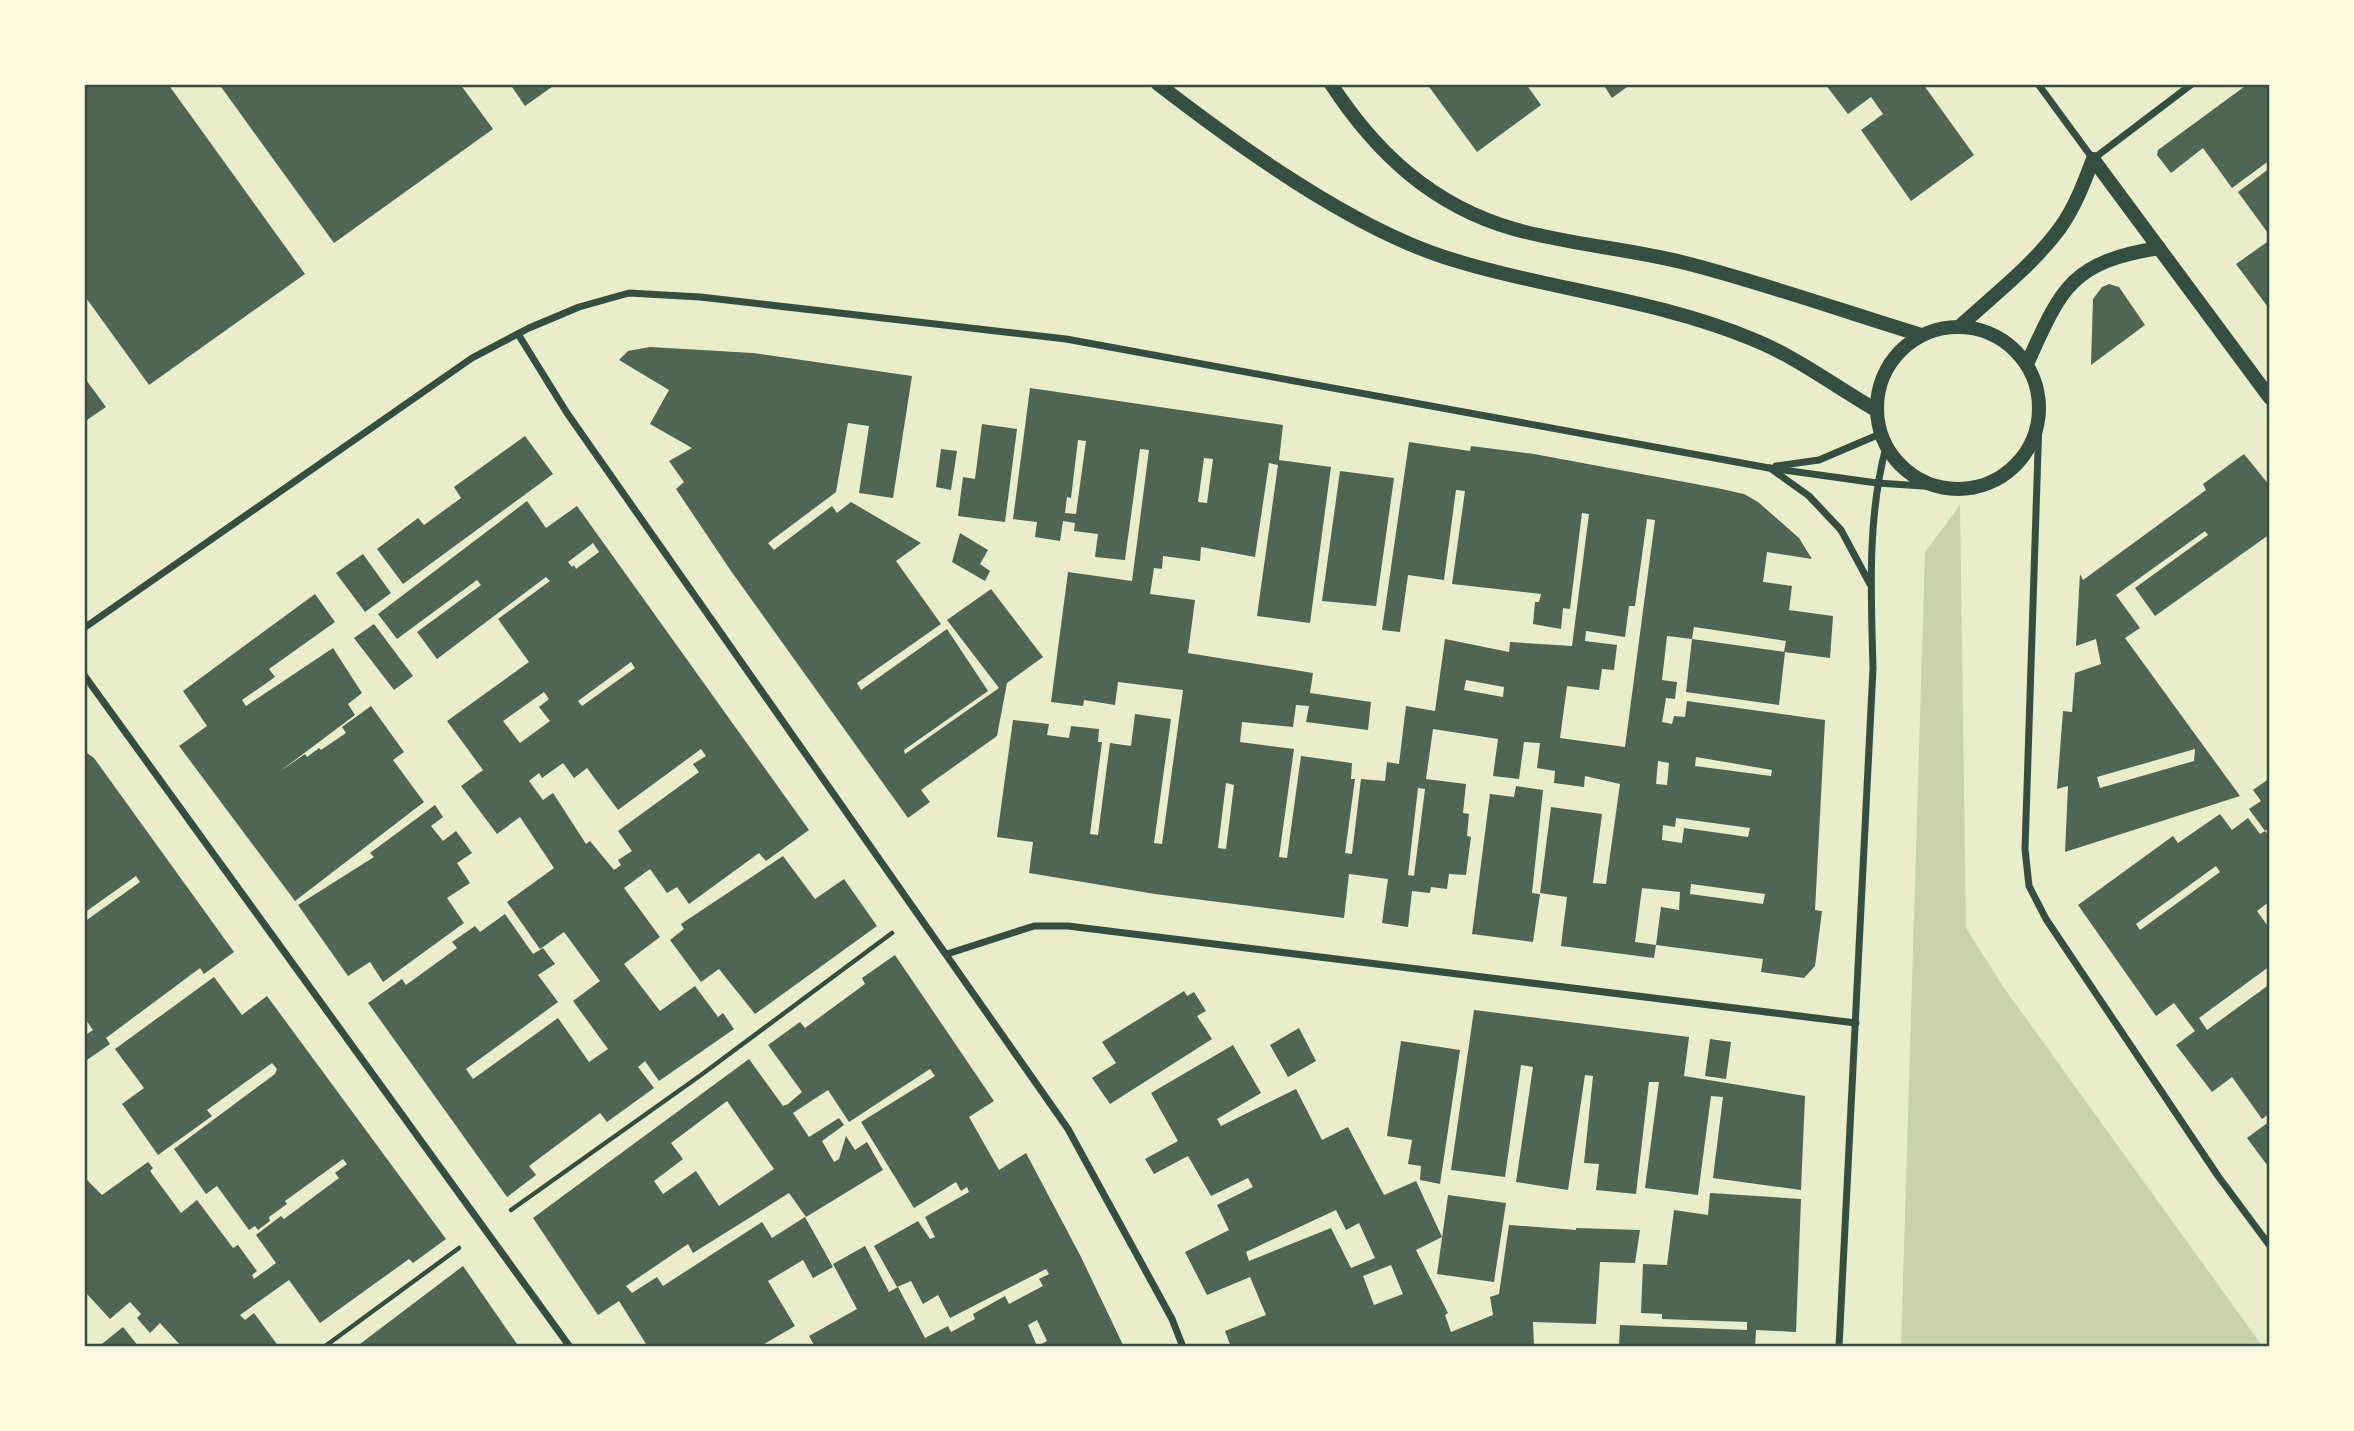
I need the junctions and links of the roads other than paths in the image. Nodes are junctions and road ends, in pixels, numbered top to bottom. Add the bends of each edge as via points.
1 (1158, 84) edge
2 (1331, 84) edge
3 (2038, 84) edge
4 (2192, 84) edge
5 (2094, 159) junction
6 (2159, 248) junction
7 (1959, 326) junction
8 (518, 334) junction
9 (1921, 335) junction
10 (2027, 364) junction
11 (2270, 398) edge
12 (1876, 410) junction
13 (2039, 420) junction
14 (1883, 441) junction
15 (1769, 468) junction
16 (1877, 483) junction
17 (1939, 487) junction
18 (1870, 585) junction
19 (84, 628) edge
20 (84, 675) edge
21 (947, 954) junction
22 (1856, 1023) junction
23 (2270, 1247) edge
24 (570, 1347) edge
25 (1182, 1347) edge
26 (1839, 1347) edge

1 - 12 main road via 1219,131 1355,217 1443,256 1753,339
2 - 9 main road via 1357,124 1410,177 1460,209 1514,229 1695,265
3 - 5 street
4 - 5 street
5 - 6 main road
5 - 7 main road via 2060,228 2026,266
6 - 10 main road via 2121,254 2077,276 2045,324
6 - 11 main road
7 - 9 main road
7 - 10 main road via 1986,331 2009,344
8 - 15 street via 579,307 629,293 739,301 1066,339
8 - 19 street via 472,358
8 - 21 street via 567,413
9 - 12 main road via 1887,366 1878,387
10 - 13 main road via 2038,387
12 - 14 main road
13 - 17 main road via 2028,451 2004,476 1973,488
13 - 23 street via 2025,849 2029,886 2060,942
14 - 15 street via 1819,460
14 - 16 street
14 - 17 main road via 1908,473
15 - 16 street
15 - 18 street via 1809,496 1841,530
16 - 17 street
16 - 18 street
18 - 22 street via 1874,668
20 - 24 street
21 - 22 street via 1034,926 1068,926
21 - 25 street via 1068,1129 1172,1319
22 - 26 street

